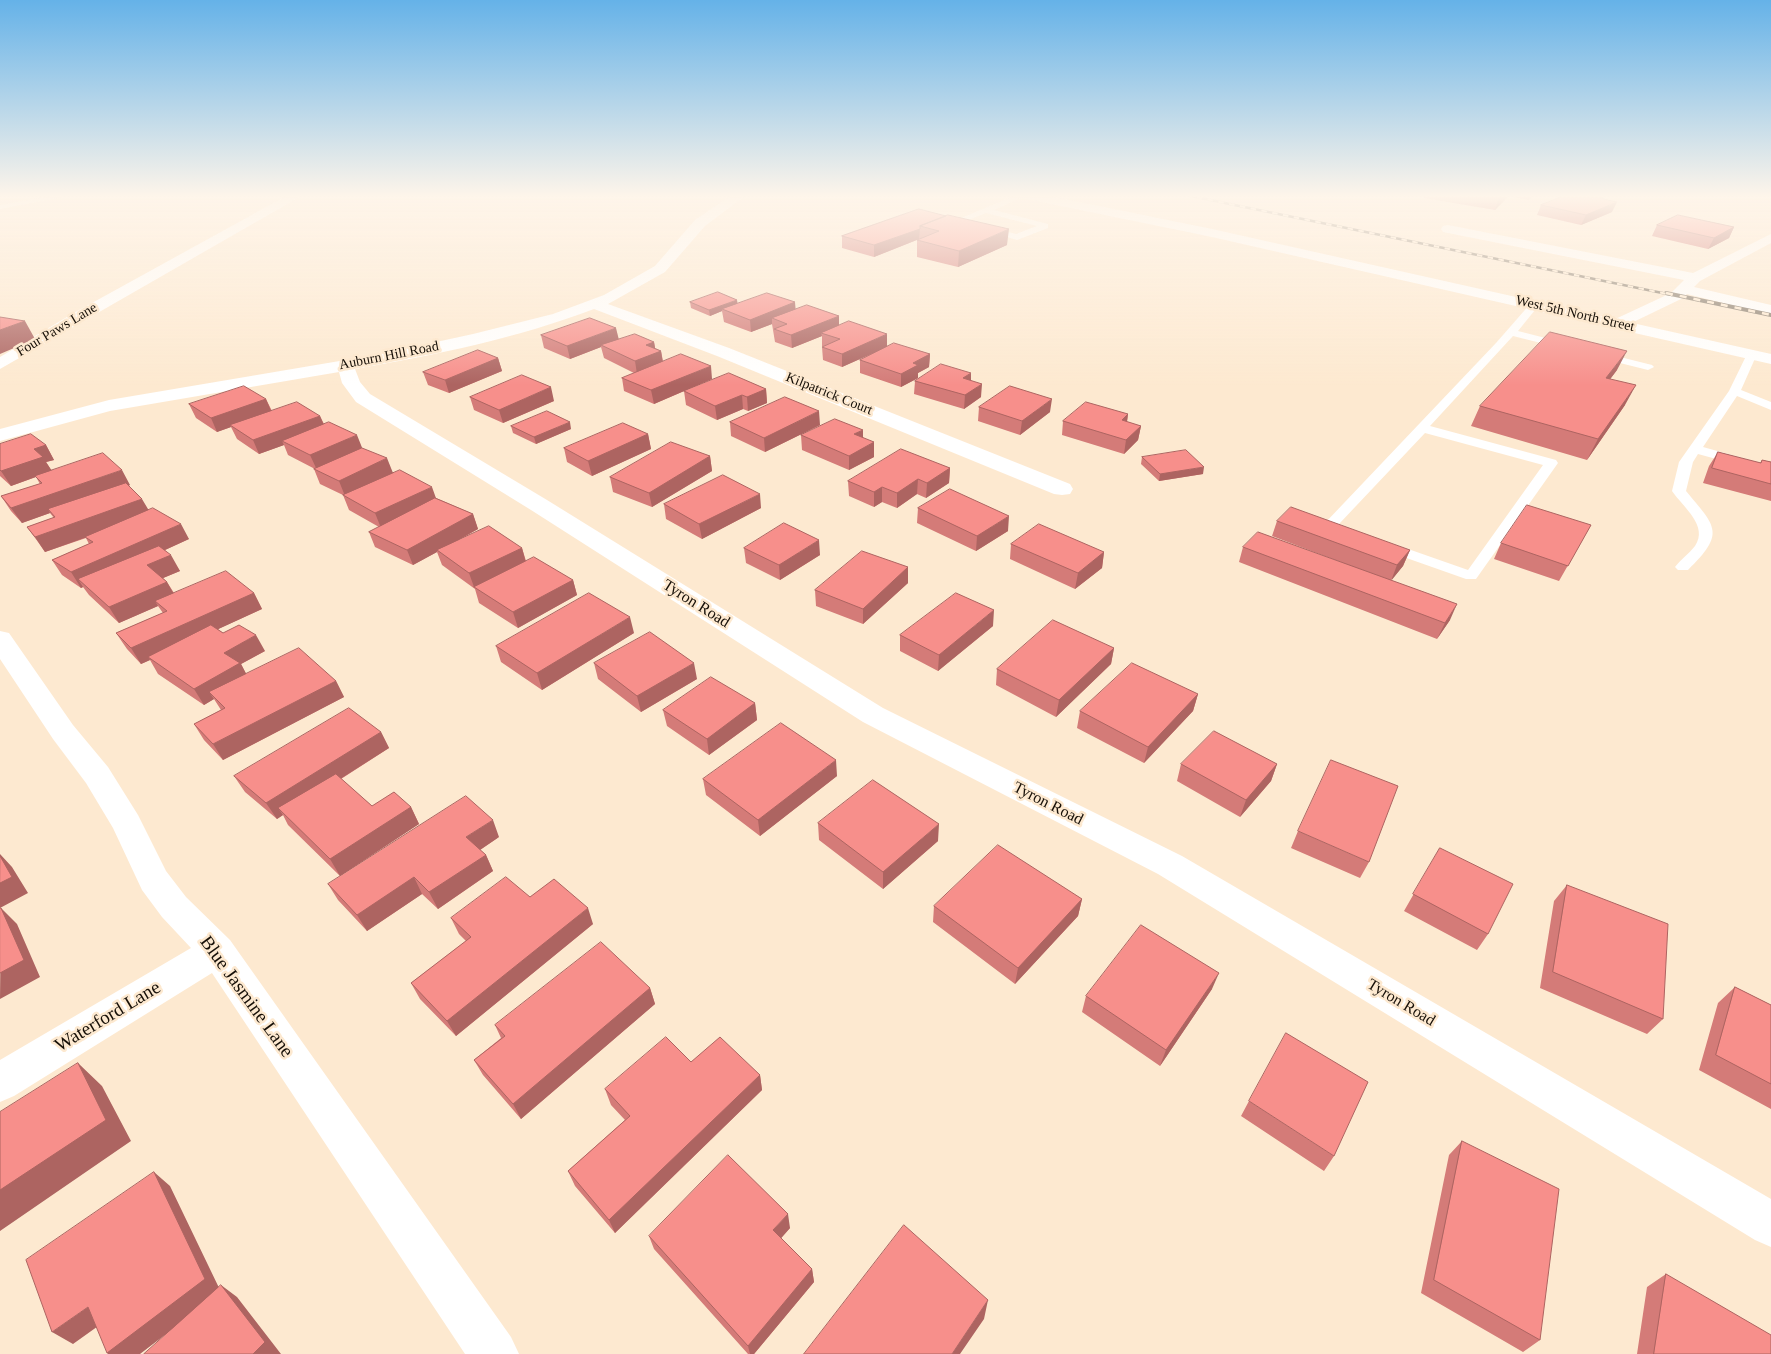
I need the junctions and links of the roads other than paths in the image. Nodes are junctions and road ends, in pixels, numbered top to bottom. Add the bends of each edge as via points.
1 (184, 258) edge
2 (669, 258) edge
3 (1325, 258) edge
4 (1576, 258) edge
5 (1735, 258) edge
6 (1690, 284) junction
7 (594, 304) junction
8 (1534, 305) junction
9 (1771, 310) edge
10 (1617, 324) junction
11 (1512, 332) junction
12 (1575, 348) edge
13 (1593, 353) edge
14 (1752, 354) junction
15 (1771, 359) edge
16 (0, 364) edge
17 (345, 364) junction
18 (1648, 367) dead end
19 (1735, 391) junction
20 (1771, 406) edge
21 (1422, 428) junction
22 (0, 435) edge
23 (1694, 449) junction
24 (1771, 470) edge
25 (1062, 489) dead end
26 (1358, 536) edge
27 (1377, 542) edge
28 (1683, 567) dead end
29 (0, 639) edge
30 (217, 951) junction
31 (0, 1082) edge
32 (1771, 1224) edge
33 (494, 1354) edge

1 - 16 street, Four Paws Lane
2 - 7 street, Auburn Hill Road via 660,269
3 - 8 street, West 5th North Street
4 - 6 street
5 - 6 street
6 - 9 street
6 - 10 street
7 - 17 street, Auburn Hill Road via 559,317 474,339
7 - 25 street, Kilpatrick Court via 723,352
8 - 10 street, West 5th North Street
8 - 11 lane
10 - 14 street, West 5th North Street
11 - 12 lane
11 - 21 lane
13 - 18 lane
14 - 15 street, West 5th North Street
14 - 19 lane
17 - 22 street, Auburn Hill Road via 109,406
17 - 32 street, Tyron Road via 351,383 363,398 873,715 1170,865
19 - 20 lane
19 - 23 lane
21 - 26 lane via 1330,526
21 - 27 lane via 1551,463 1471,576
23 - 24 lane
23 - 28 lane via 1686,462 1679,491 1707,526 1707,541
29 - 30 street, Blue Jasmine Lane via 63,732 97,775 127,824 154,880 174,907
30 - 31 street, Waterford Lane
30 - 33 street, Blue Jasmine Lane

